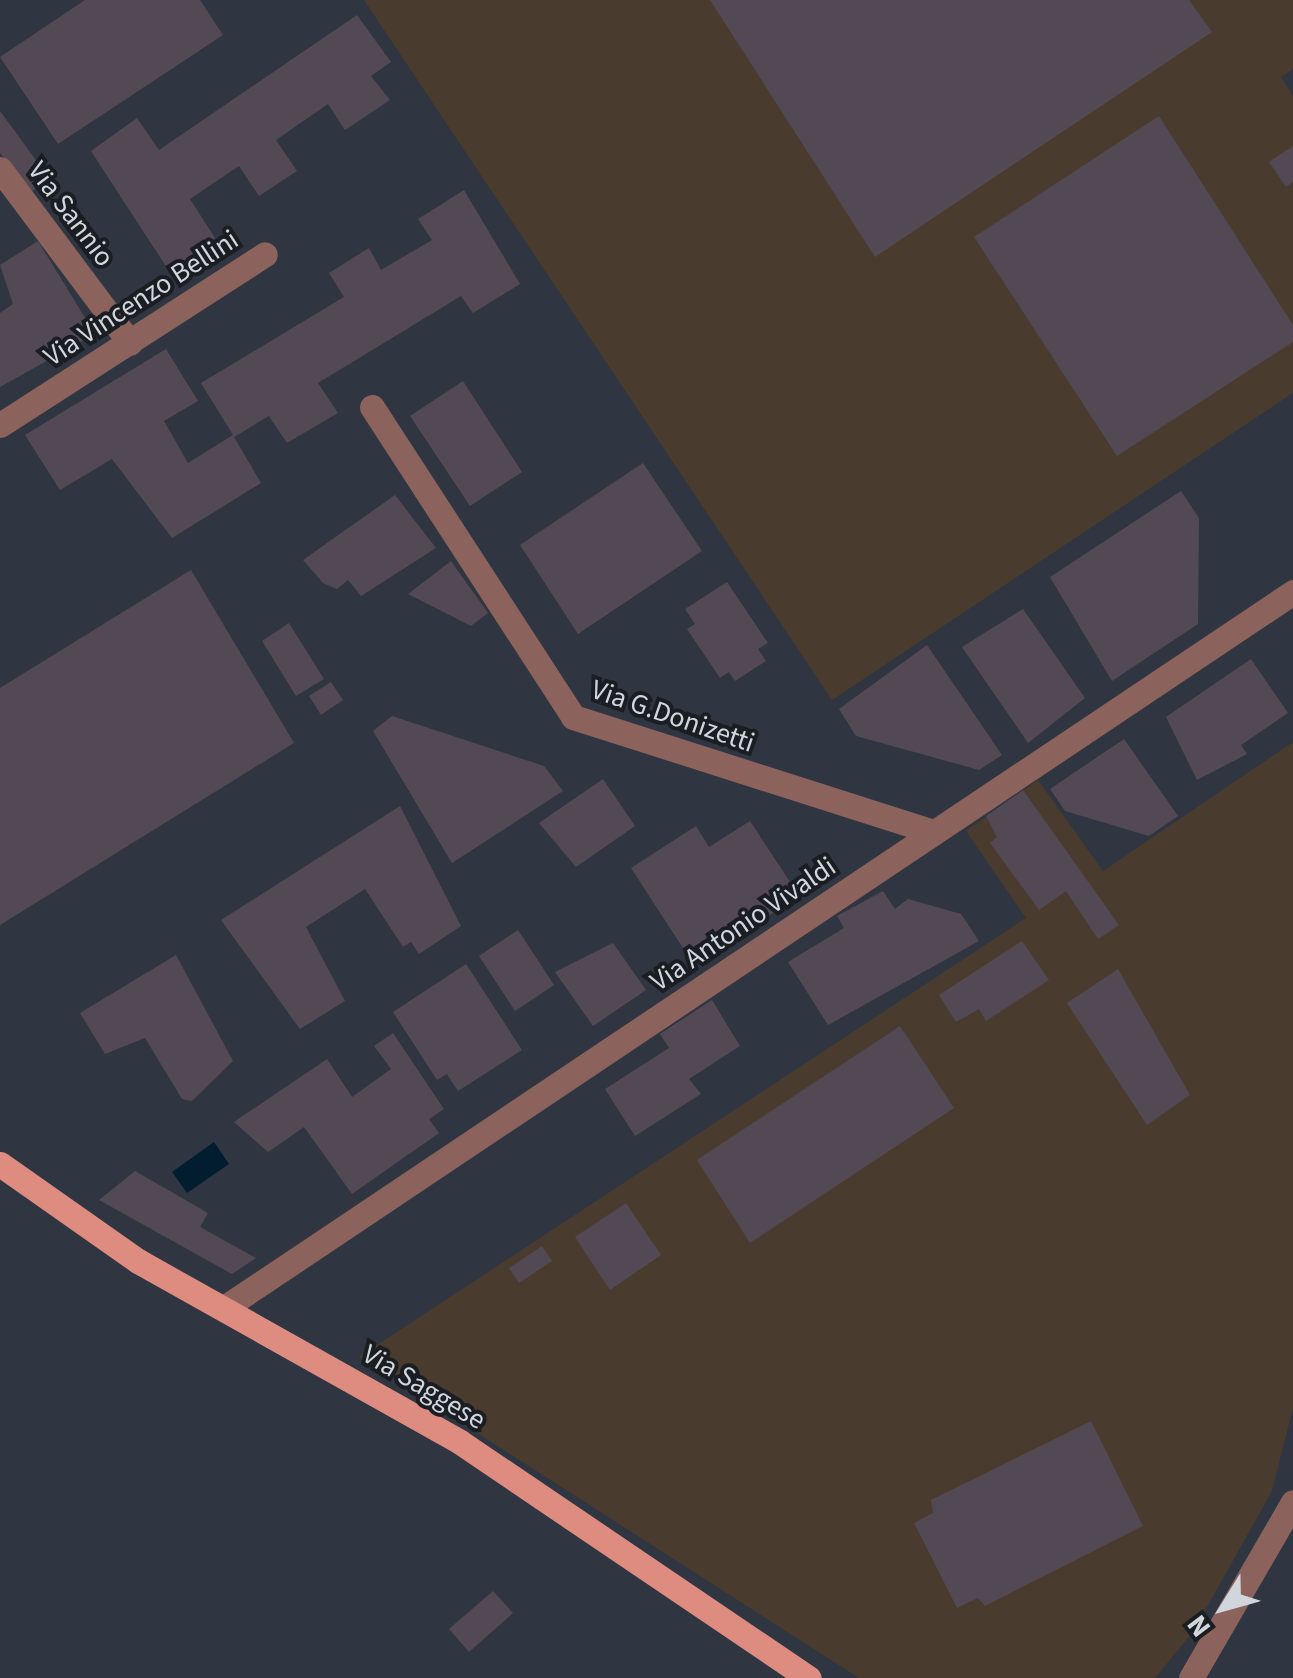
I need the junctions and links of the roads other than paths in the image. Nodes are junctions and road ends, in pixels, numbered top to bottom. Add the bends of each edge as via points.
1 (0, 169) edge
2 (265, 254) dead end
3 (130, 343) junction
4 (372, 406) dead end
5 (0, 425) edge
6 (1293, 592) edge
7 (934, 832) junction
8 (0, 1164) edge
9 (227, 1306) junction
10 (1293, 1502) edge
11 (808, 1678) edge
12 (1191, 1678) edge

1 - 3 street, Via Sannio
2 - 3 street, Via Vincenzo Bellini
3 - 5 street, Via Vincenzo Bellini
4 - 7 street, Via G.Donizetti via 573,718
6 - 7 street, Via Antonio Vivaldi
7 - 9 street, Via Antonio Vivaldi
8 - 9 main road, Via Saggese via 138,1260
9 - 11 main road, Via Saggese via 460,1442
10 - 12 street

